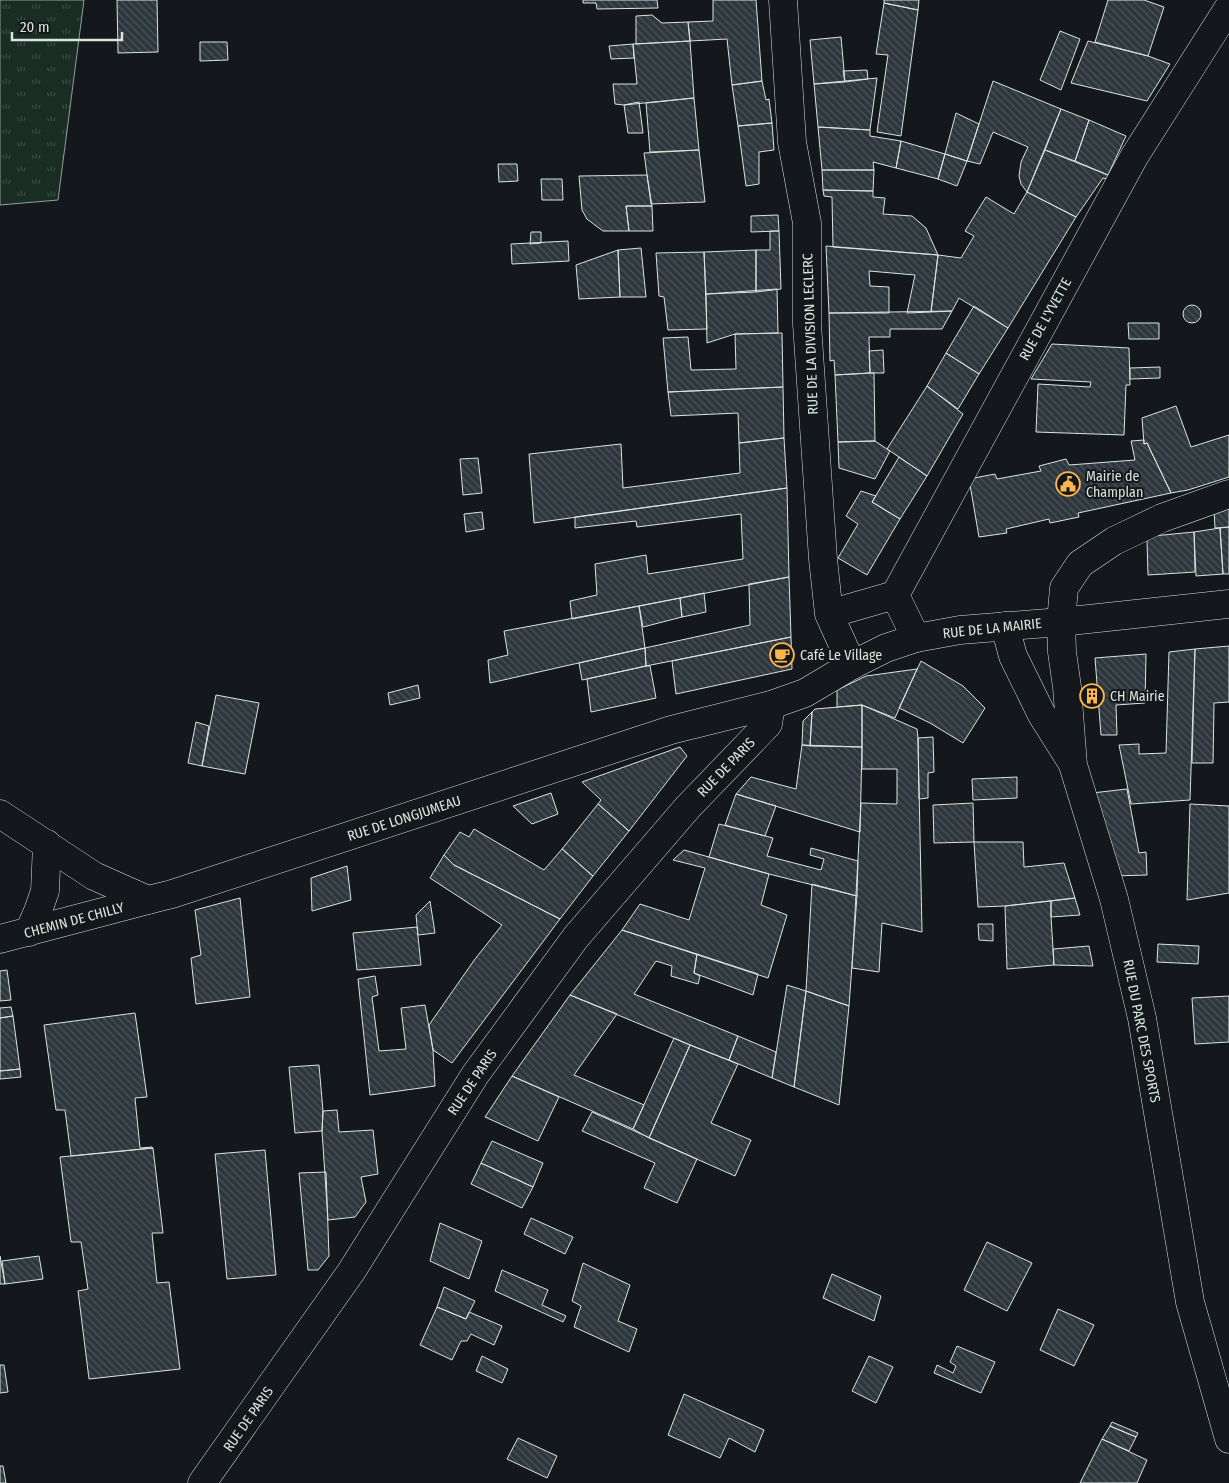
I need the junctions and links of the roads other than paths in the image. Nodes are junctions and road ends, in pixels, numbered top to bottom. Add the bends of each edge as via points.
1 (783, 0) edge
2 (1229, 7) edge
3 (1229, 494) edge
4 (895, 594) junction
5 (1229, 604) edge
6 (829, 614) junction
7 (1061, 622) junction
8 (1005, 626) junction
9 (916, 638) junction
10 (852, 665) junction
11 (771, 705) junction
12 (1073, 765) junction
13 (0, 814) edge
14 (47, 844) junction
15 (148, 900) junction
16 (29, 932) junction
17 (0, 939) edge
18 (1229, 1439) edge
19 (202, 1483) edge

1 - 6 street, RUE DE LA DIVISION LECLERC via 792,142 807,224 807,324
2 - 4 street, RUE DE L'YVETTE via 1134,157
3 - 7 street, RUE DU PARC DES SPORTS via 1162,518 1114,541 1080,564 1064,588
4 - 6 street
4 - 9 street
5 - 7 street, RUE DE LA MAIRIE
6 - 10 street, RUE DE LA DIVISION LECLERC
7 - 8 street, RUE DE LA MAIRIE
7 - 12 street, RUE DU PARC DES SPORTS
8 - 9 street, RUE DE LA MAIRIE
8 - 12 street via 1013,656 1042,714
9 - 10 street, RUE DE LA MAIRIE
10 - 11 street, RUE DE LA MAIRIE via 805,693
11 - 15 street, RUE DE LONGJUMEAU via 670,730
11 - 19 street, RUE DE PARIS via 768,724 688,807 576,936 475,1075 351,1272
12 - 18 street, RUE DU PARC DES SPORTS via 1114,899 1137,1000 1190,1302
13 - 14 street
14 - 15 street via 94,876
14 - 16 street via 45,891
15 - 16 street, CHEMIN DE CHILLY
16 - 17 street, CHEMIN DE CHILLY

